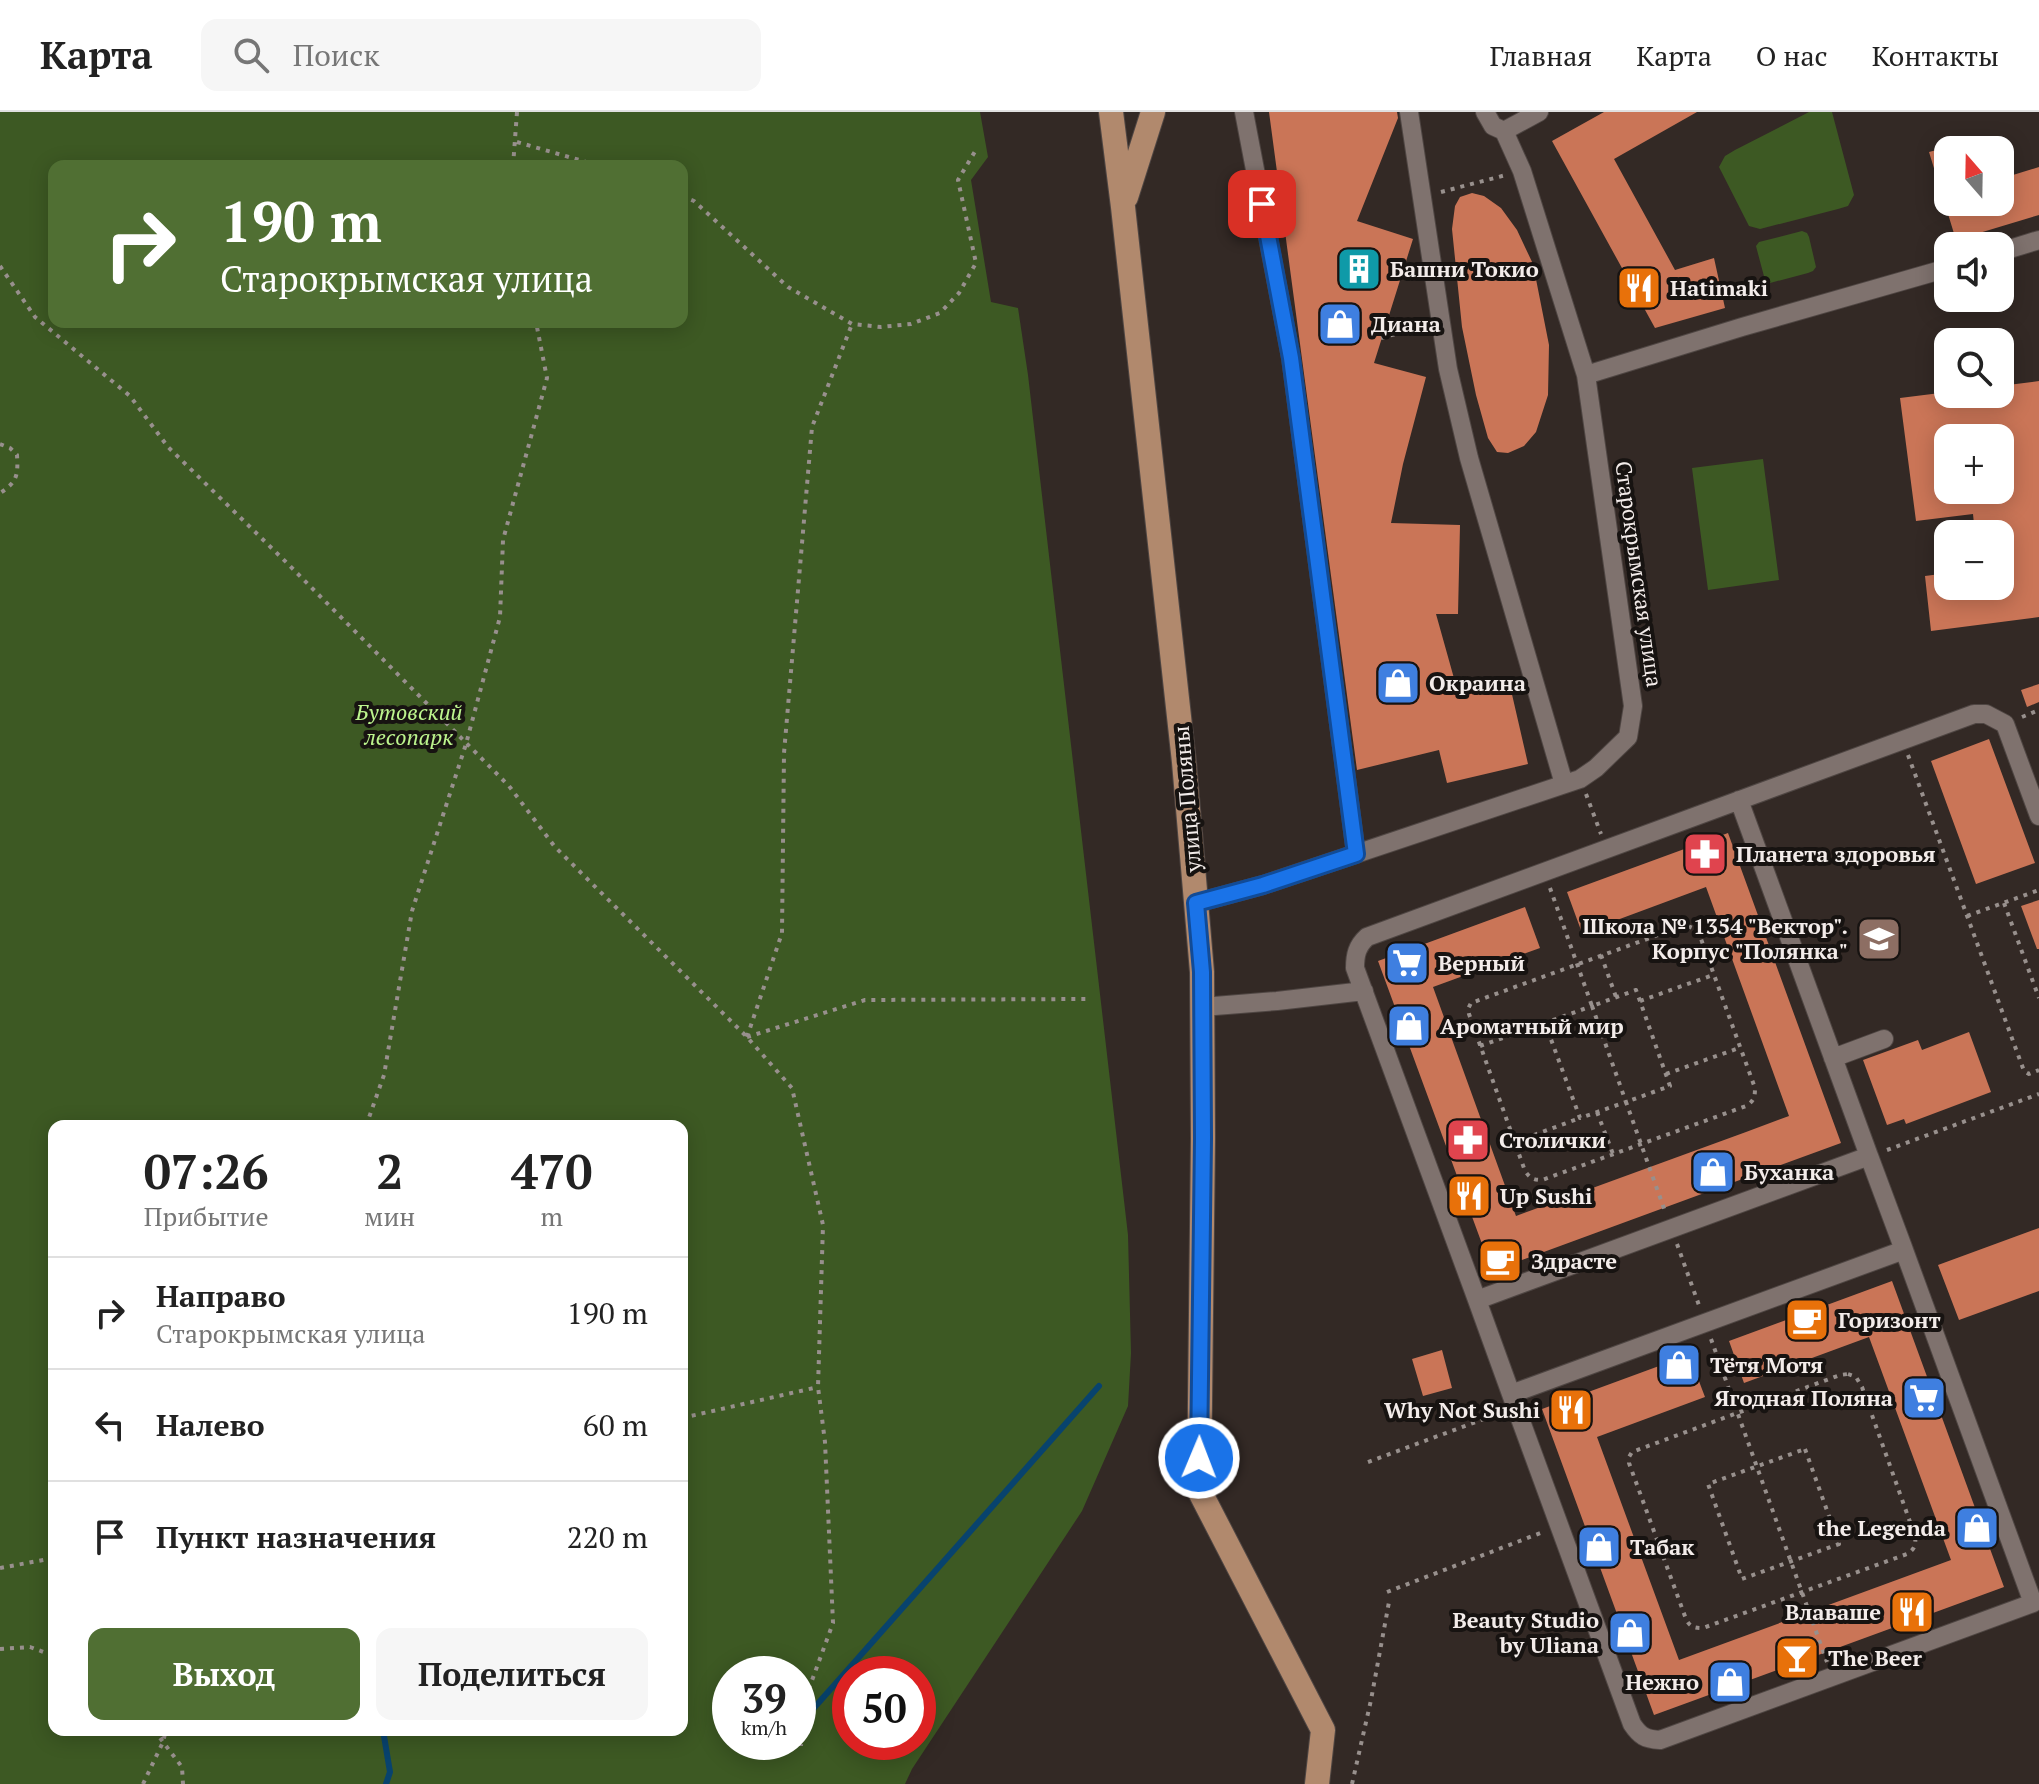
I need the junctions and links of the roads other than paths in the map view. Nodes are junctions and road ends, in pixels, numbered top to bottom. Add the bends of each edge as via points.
1 (1111, 112) edge
2 (1153, 112) edge
3 (1244, 112) edge
4 (1409, 112) edge
5 (1485, 112) edge
6 (1539, 112) edge
7 (1504, 131) junction
8 (1123, 207) junction
9 (2039, 240) edge
10 (2014, 248) edge
11 (1934, 272) edge
12 (1586, 375) junction
13 (1564, 784) junction
14 (1739, 800) junction
15 (2039, 816) edge
16 (1356, 854) junction
17 (1196, 903) junction
18 (1364, 991) junction
19 (1202, 1007) junction
20 (1884, 1039) dead end
21 (1833, 1058) junction
22 (1869, 1156) junction
23 (1904, 1250) junction
24 (1477, 1300) junction
25 (1513, 1400) junction
26 (2036, 1600) edge
27 (1317, 1784) edge

1 - 8 main road, улица Поляны
2 - 8 main road
3 - 16 street via 1291,358
4 - 13 street via 1448,369
5 - 7 street via 1493,126
6 - 7 street
7 - 12 street, Старокрымская улица via 1522,171
8 - 17 main road, улица Поляны
9 - 10 street
11 - 12 street
12 - 13 street, Старокрымская улица via 1633,706 1628,737 1596,768
13 - 16 street, Старокрымская улица
14 - 15 street via 1974,714 2005,724
14 - 18 street via 1367,937 1355,955
14 - 21 street
16 - 17 street, Старокрымская улица
17 - 19 main road, улица Поляны
18 - 19 street
18 - 24 street
19 - 27 main road, улица Поляны via 1199,1490 1323,1730
20 - 21 street
21 - 22 street
22 - 23 street
22 - 24 street via 1671,1220
23 - 25 street via 1709,1330
23 - 26 street
24 - 25 street
25 - 26 street via 1632,1724 1647,1739 1660,1740

